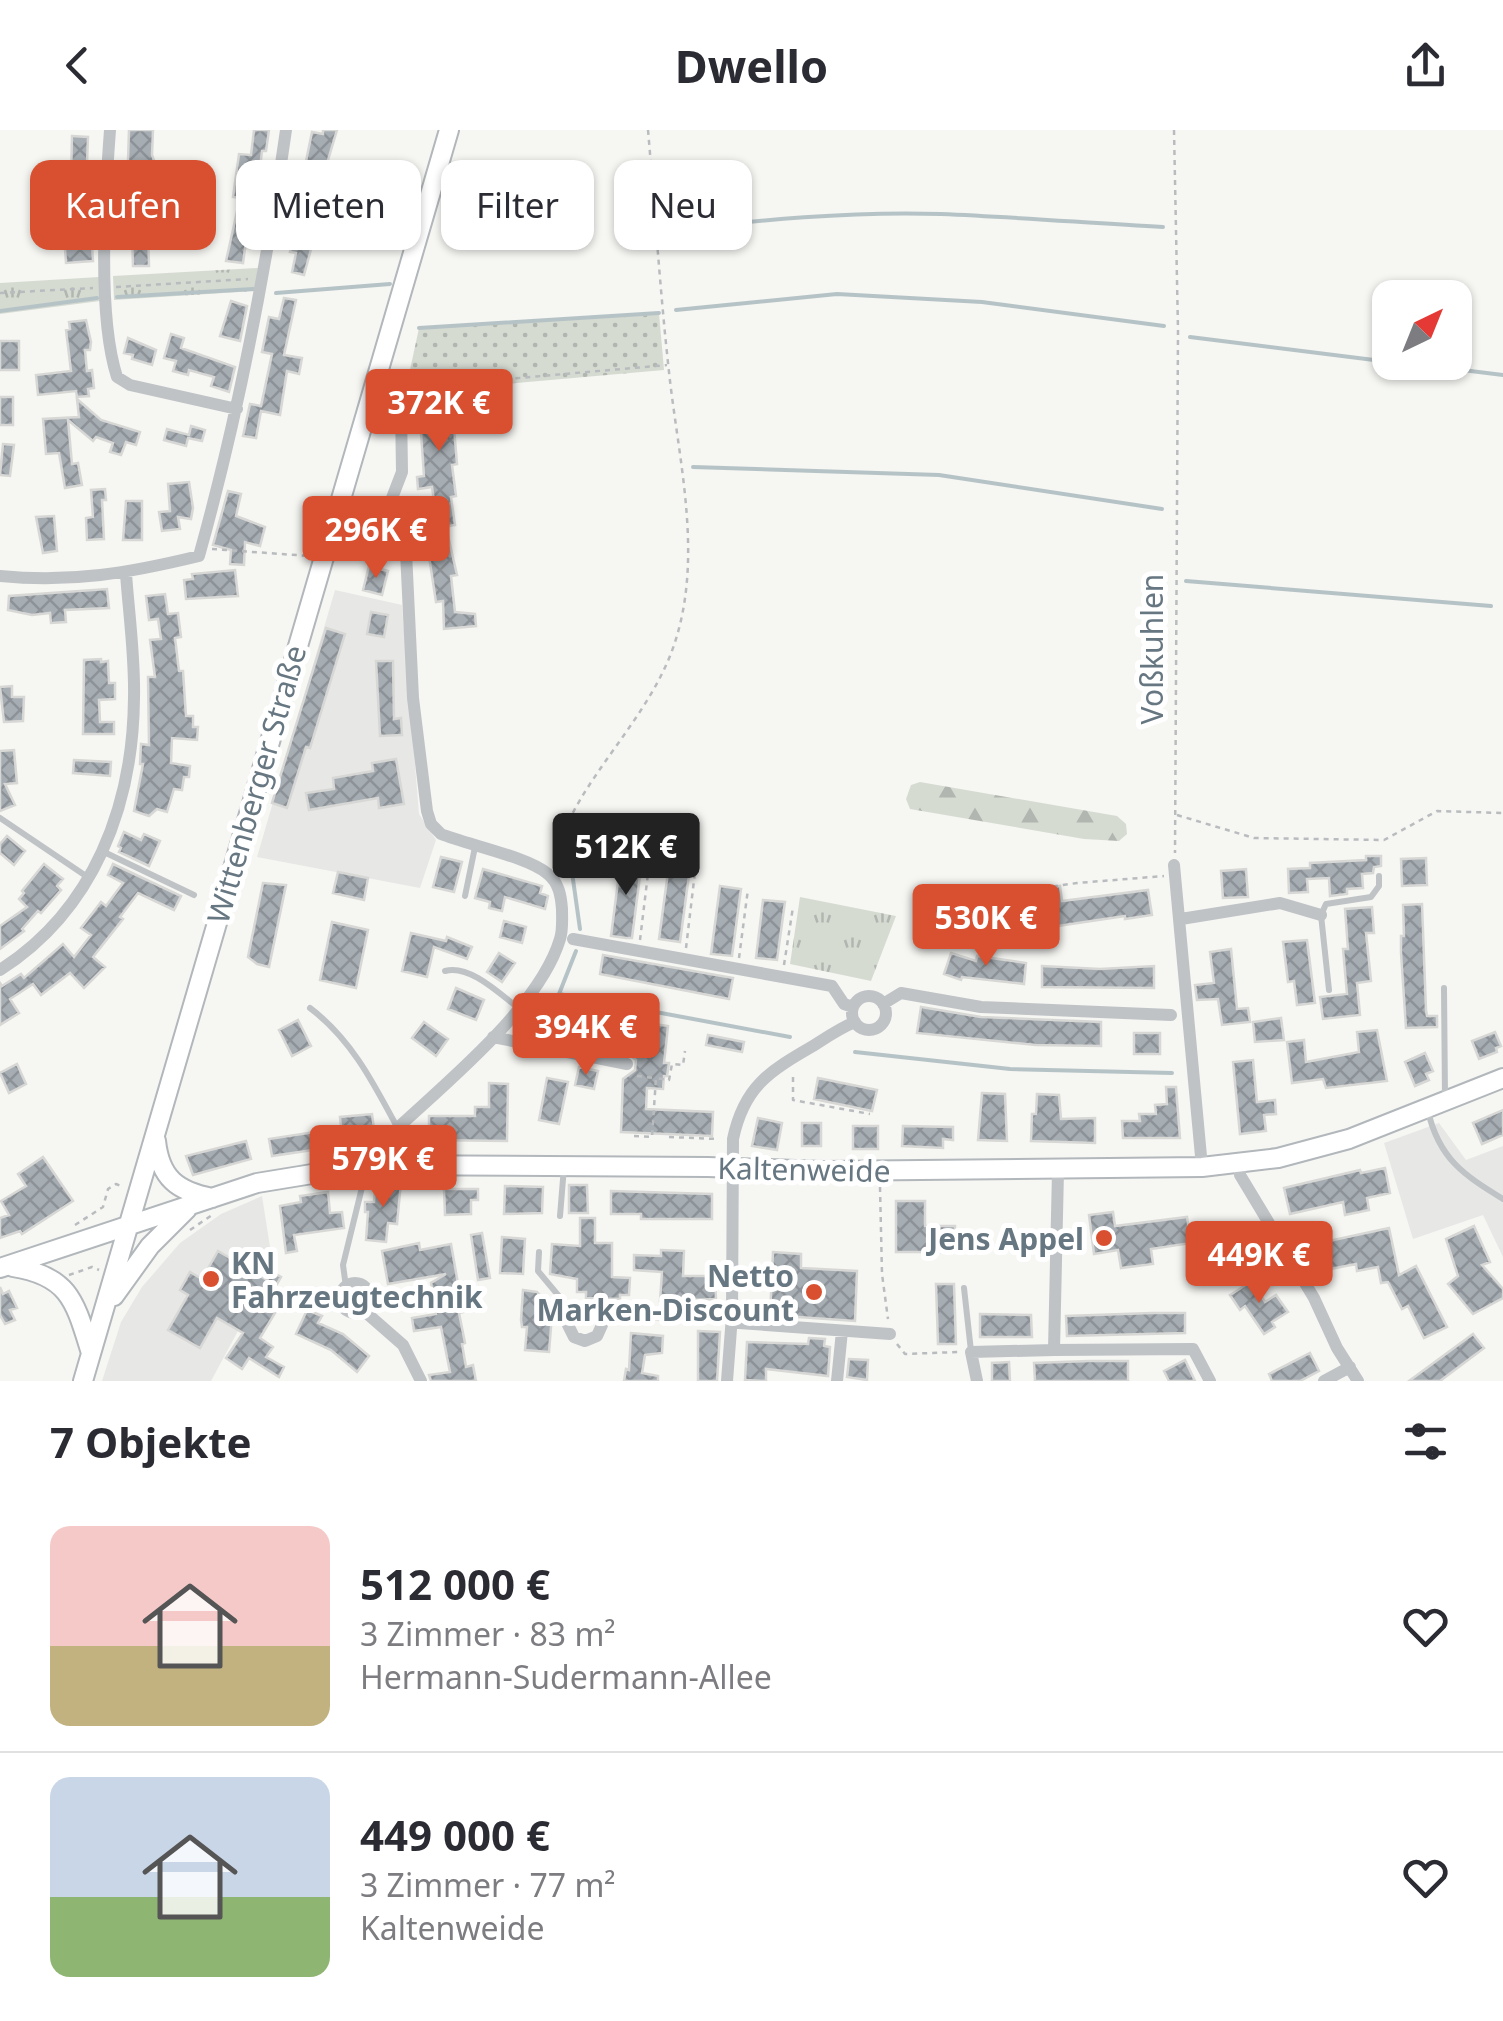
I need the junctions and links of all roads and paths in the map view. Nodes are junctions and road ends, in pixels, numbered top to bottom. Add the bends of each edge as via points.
1 (110, 130) edge
2 (286, 130) edge
3 (449, 130) edge
4 (648, 130) edge
5 (1174, 130) edge
6 (264, 278) junction
7 (106, 287) junction
8 (0, 293) edge
9 (668, 365) junction
10 (401, 408) joint
11 (237, 409) junction
12 (344, 532) dead end
13 (405, 532) junction
14 (200, 552) junction
15 (322, 557) junction
16 (126, 574) junction
17 (0, 576) edge
18 (1503, 812) edge
19 (1175, 815) junction
20 (0, 818) edge
21 (475, 848) junction
22 (104, 852) junction
23 (650, 857) dead end
24 (1175, 870) junction
25 (695, 872) dead end
26 (550, 875) junction
27 (1379, 876) dead end
28 (90, 878) junction
29 (748, 889) dead end
30 (194, 895) dead end
31 (465, 896) dead end
32 (932, 904) joint
33 (792, 907) dead end
34 (1321, 916) junction
35 (934, 918) dead end
36 (1181, 919) junction
37 (574, 939) dead end
38 (639, 951) junction
39 (685, 959) junction
40 (738, 969) junction
41 (0, 970) edge
42 (445, 971) dead end
43 (782, 976) junction
44 (1444, 988) dead end
45 (1329, 990) dead end
46 (883, 1004) junction
47 (853, 1007) junction
48 (310, 1008) dead end
49 (518, 1008) junction
50 (1171, 1015) dead end
51 (855, 1022) junction
52 (493, 1037) junction
53 (685, 1051) dead end
54 (627, 1064) dead end
55 (637, 1076) dead end
56 (794, 1077) dead end
57 (656, 1078) junction
58 (1503, 1078) edge
59 (1446, 1102) junction
60 (1427, 1110) junction
61 (870, 1114) dead end
62 (398, 1128) junction
63 (156, 1130) junction
64 (634, 1136) dead end
65 (669, 1137) dead end
66 (724, 1139) dead end
67 (1240, 1163) junction
68 (374, 1165) junction
69 (564, 1166) junction
70 (1202, 1167) junction
71 (733, 1168) junction
72 (880, 1170) junction
73 (1058, 1170) junction
74 (138, 1191) junction
75 (1503, 1200) edge
76 (217, 1204) junction
77 (191, 1206) junction
78 (560, 1216) dead end
79 (89, 1220) dead end
80 (127, 1228) junction
81 (189, 1231) dead end
82 (539, 1252) dead end
83 (4, 1267) edge
84 (346, 1287) junction
85 (964, 1288) dead end
86 (363, 1310) junction
87 (102, 1313) junction
88 (573, 1313) junction
89 (596, 1313) junction
90 (732, 1316) junction
91 (842, 1332) junction
92 (890, 1334) junction
93 (1054, 1350) junction
94 (971, 1352) junction
95 (91, 1353) junction
96 (1350, 1368) junction
97 (83, 1381) edge
98 (421, 1381) edge
99 (727, 1381) edge
100 (836, 1381) edge
101 (977, 1381) edge
102 (1210, 1381) edge
103 (1324, 1381) edge
104 (1358, 1381) edge

1 - 7 street
2 - 6 street
3 - 15 main road, Wittenberger Straße
4 - 9 path
5 - 19 path, Voßkuhlen
6 - 7 path
6 - 11 street
7 - 8 path
7 - 11 street via 117,378
9 - 10 path via 405,388
9 - 26 path via 688,536 685,595 670,656 641,711 577,802
10 - 13 street via 402,472 392,498
11 - 14 street
12 - 13 path
13 - 21 street via 413,698 427,811 441,834
14 - 15 path
14 - 16 street
15 - 63 main road, Wittenberger Straße
16 - 17 street via 52,581
16 - 22 street via 134,698 125,793
18 - 19 path via 1437,811 1384,840 1254,838
19 - 24 path, Voßkuhlen
20 - 28 lane
21 - 26 street
21 - 31 lane
22 - 28 street
22 - 30 lane
23 - 38 path
24 - 32 path
24 - 36 street
25 - 39 path
26 - 49 street via 562,902 562,936
27 - 34 lane via 1372,897 1330,901
28 - 41 street via 29,951
29 - 40 path
32 - 35 lane
33 - 43 path
34 - 36 street via 1280,903
34 - 45 lane
36 - 70 street
37 - 38 street
38 - 39 street
39 - 40 street
40 - 43 street
42 - 49 lane via 467,972
43 - 47 street via 832,986
44 - 59 lane
46 - 47 street via 864,996
46 - 50 street via 901,993 981,1007
46 - 51 street via 886,1014 878,1027 868,1030
47 - 51 street
48 - 62 lane via 355,1052
49 - 52 street
51 - 71 street via 754,1088 738,1115
52 - 54 street
52 - 62 street
53 - 57 path via 682,1065 672,1064 669,1080
55 - 57 path
56 - 61 path via 793,1100
57 - 64 path via 652,1138
58 - 59 main road, Kaltenweide
59 - 60 main road, Kaltenweide
60 - 67 main road, Kaltenweide via 1323,1147
60 - 75 lane via 1453,1165
62 - 68 street
63 - 74 main road, Wittenberger Straße
63 - 76 main road via 167,1177
65 - 66 path
67 - 70 main road, Kaltenweide
67 - 96 street via 1240,1175
68 - 69 main road, Kaltenweide
68 - 76 main road, Kaltenweide via 297,1174
68 - 84 lane via 343,1265
69 - 71 main road, Kaltenweide
69 - 78 lane
70 - 73 main road, Kaltenweide
71 - 72 main road, Kaltenweide
71 - 90 street
72 - 73 main road, Kaltenweide
72 - 92 path
73 - 93 street
74 - 79 path via 113,1185
74 - 80 main road, Wittenberger Straße
76 - 77 main road, Kaltenweide
76 - 81 path
77 - 80 main road, Kaltenweide
77 - 87 main road via 150,1246
80 - 83 main road, Kaltenweide
80 - 87 main road, Wittenberger Straße
82 - 88 lane via 538,1271
83 - 95 main road via 45,1274 65,1289
84 - 86 street via 342,1305 349,1312
84 - 86 street via 367,1289
85 - 94 lane
86 - 98 street via 403,1345
87 - 95 main road, Wittenberger Straße
88 - 89 street
88 - 89 street via 570,1332 586,1342 600,1331
89 - 90 street
90 - 91 street
90 - 99 street
91 - 92 street
91 - 100 street
92 - 94 path via 905,1354
93 - 94 street
93 - 102 street via 1193,1348
94 - 101 street
95 - 97 main road, Wittenberger Straße
96 - 103 street
96 - 104 street

